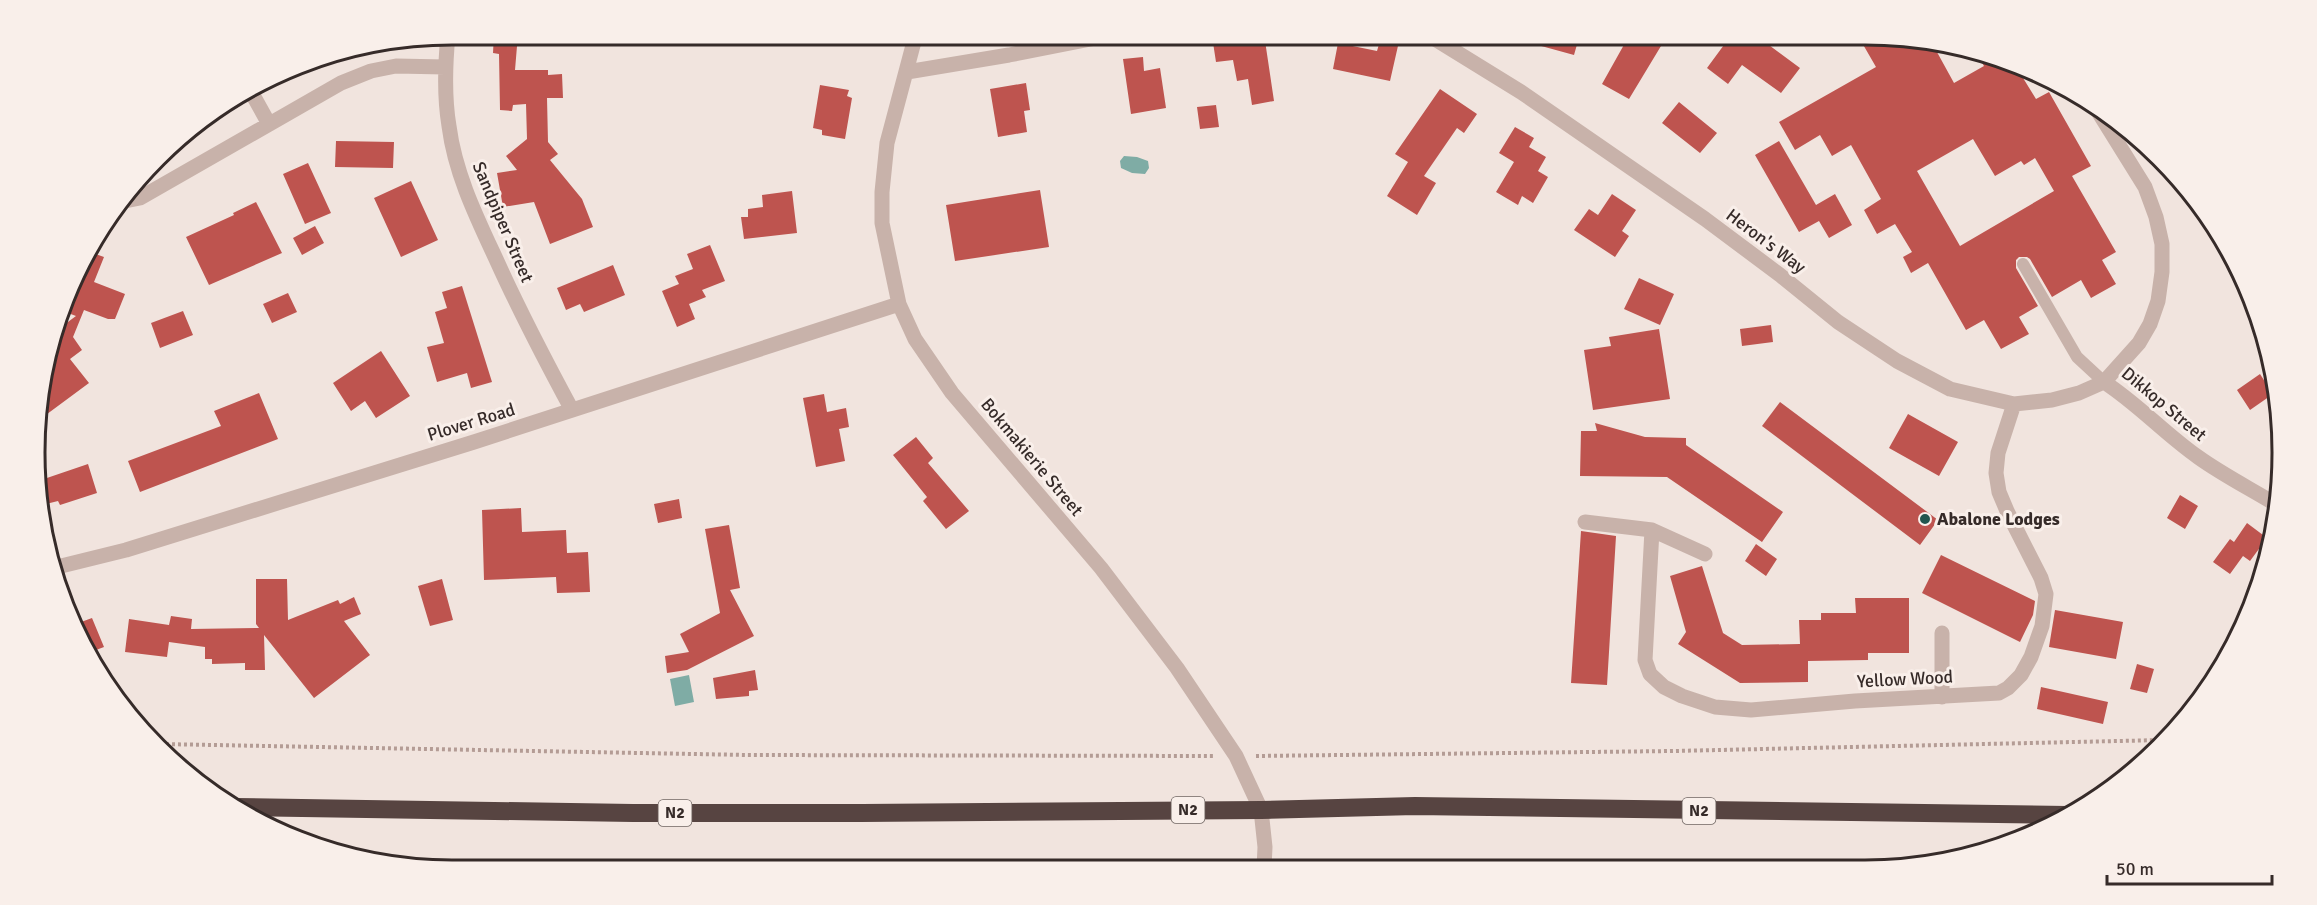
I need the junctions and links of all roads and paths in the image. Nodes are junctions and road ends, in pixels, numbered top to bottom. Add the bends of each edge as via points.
1 (447, 45) edge
2 (913, 45) edge
3 (1060, 45) edge
4 (1445, 45) edge
5 (445, 67) junction
6 (907, 72) junction
7 (254, 97) edge
8 (269, 124) junction
9 (2106, 124) edge
10 (133, 199) edge
11 (2023, 264) dead end
12 (899, 304) junction
13 (2104, 382) junction
14 (2014, 404) junction
15 (572, 410) junction
16 (2269, 500) edge
17 (1585, 522) dead end
18 (1652, 530) junction
19 (1704, 554) dead end
20 (61, 566) edge
21 (1942, 633) dead end
22 (1942, 697) junction
23 (2154, 740) edge
24 (167, 744) edge
25 (1236, 756) junction
26 (253, 807) edge
27 (1261, 810) junction
28 (2051, 815) edge
29 (1264, 860) edge

1 - 5 street, Sandpiper Street
2 - 6 street, Bokmakierie Street
3 - 6 street
4 - 14 street, Heron's Way via 1521,92 1705,219 1838,322 1897,362 1950,389
5 - 8 street via 396,66 371,71 341,83
5 - 15 street, Sandpiper Street via 449,128 464,186 528,329
6 - 12 street, Bokmakierie Street via 887,143 882,192 882,223
7 - 8 street
8 - 10 street
9 - 13 street, Dikkop Street via 2145,187 2162,244 2162,273 2150,324 2139,343
11 - 13 lane via 2077,357
12 - 15 street, Plover Road
12 - 25 street, Bokmakierie Street via 915,339 952,393 1108,578 1177,668
13 - 14 street, Heron's Way via 2052,400
13 - 16 street, Dikkop Street via 2199,458
14 - 22 street, Yellow Wood via 2002,438 1996,473 2007,511 2046,594 2042,626 2031,657 2008,688 1999,693
15 - 20 street, Plover Road via 166,538
17 - 18 street
18 - 19 street
18 - 22 street, Yellow Wood via 1645,660 1650,674 1664,687 1715,707 1751,710
21 - 22 street
23 - 25 path
24 - 25 path via 747,755
25 - 27 street, Bokmakierie Street
26 - 27 highway, N2 via 633,813
27 - 28 highway, N2 via 1415,806
27 - 29 street, Bokmakierie Street

